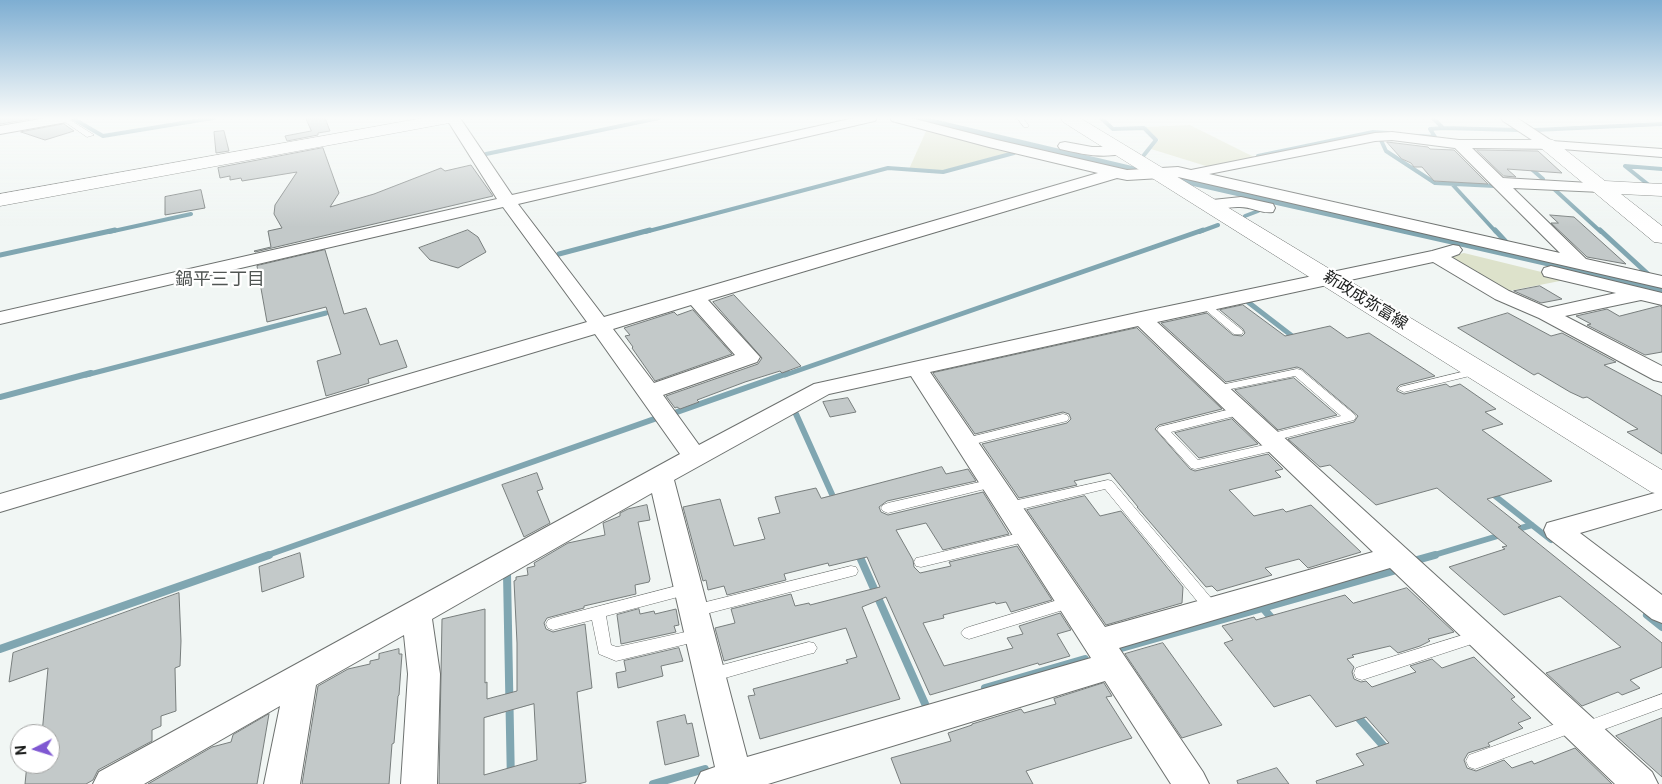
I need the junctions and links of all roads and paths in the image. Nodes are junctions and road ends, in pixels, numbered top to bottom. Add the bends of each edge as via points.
1 (249, 155) edge
2 (477, 155) edge
3 (710, 155) edge
4 (1047, 155) edge
5 (1128, 155) edge
6 (1270, 155) edge
7 (1470, 155) edge
8 (1560, 155) edge
9 (1116, 173) junction
10 (1160, 173) junction
11 (1499, 183) junction
12 (1601, 187) junction
13 (1662, 190) edge
14 (0, 200) edge
15 (507, 201) junction
16 (1209, 205) junction
17 (1662, 237) edge
18 (1444, 253) junction
19 (1580, 263) junction
20 (1327, 278) junction
21 (1662, 282) edge
22 (1641, 294) junction
23 (695, 298) junction
24 (1662, 300) edge
25 (1204, 304) junction
26 (1546, 314) junction
27 (0, 318) edge
28 (1141, 318) junction
29 (600, 326) junction
30 (1238, 332) dead end
31 (917, 368) junction
32 (1478, 371) junction
33 (1662, 375) edge
34 (1216, 389) junction
35 (1404, 389) dead end
36 (649, 392) junction
37 (1239, 411) junction
38 (1063, 418) dead end
39 (966, 442) junction
40 (1273, 442) junction
41 (695, 457) junction
42 (660, 477) junction
43 (993, 483) junction
44 (1662, 484) edge
45 (1662, 500) edge
46 (0, 503) edge
47 (1009, 507) junction
48 (888, 508) dead end
49 (1028, 536) junction
50 (1396, 556) junction
51 (921, 562) dead end
52 (851, 572) dead end
53 (1071, 602) junction
54 (1212, 609) junction
55 (1662, 611) edge
56 (598, 612) junction
57 (694, 612) junction
58 (416, 614) junction
59 (553, 624) dead end
60 (969, 633) dead end
61 (1480, 635) junction
62 (809, 648) dead end
63 (1105, 653) junction
64 (1362, 672) dead end
65 (709, 676) junction
66 (301, 679) junction
67 (1662, 701) edge
68 (1579, 727) junction
69 (1475, 761) dead end
70 (728, 782) edge
71 (111, 784) edge
72 (282, 784) edge
73 (419, 784) edge
74 (1191, 784) edge
75 (1640, 784) edge

1 - 14 street
2 - 15 street
3 - 15 street
4 - 9 street
5 - 10 street, 新政成弥富線
6 - 10 street
7 - 11 street
8 - 12 street
9 - 10 street
9 - 23 street
10 - 16 street, 新政成弥富線
10 - 19 street
11 - 12 street
11 - 19 street
12 - 13 street
12 - 17 street
15 - 27 street
15 - 29 street
16 - 18 street via 1241,202
16 - 20 street, 新政成弥富線
18 - 20 street
18 - 22 street via 1496,258
18 - 26 street via 1502,295
19 - 21 street
20 - 25 street
20 - 32 street, 新政成弥富線
22 - 24 street
22 - 26 street
23 - 29 street
23 - 36 street via 748,357
25 - 28 street
25 - 30 lane
26 - 33 street
28 - 31 street
28 - 34 street
29 - 36 street
29 - 46 street
31 - 39 street
31 - 41 street via 822,389
32 - 35 lane
32 - 44 street, 新政成弥富線
34 - 37 street
34 - 40 lane via 1296,372 1350,417
36 - 41 street
37 - 40 street
37 - 40 lane via 1163,430 1195,465
38 - 39 lane
39 - 43 street
40 - 50 street
41 - 42 street
42 - 57 street
42 - 58 street
43 - 47 street
43 - 48 lane
45 - 55 street via 1557,530
47 - 49 street
47 - 54 lane via 1108,484
49 - 51 lane
49 - 53 street
50 - 54 street
50 - 61 street
52 - 57 lane
53 - 60 lane
53 - 63 street
54 - 63 street
56 - 57 lane
56 - 57 lane via 604,649 616,654
56 - 59 lane
57 - 65 street
58 - 66 street
58 - 73 street via 424,674
61 - 64 lane
61 - 68 street
62 - 65 lane
63 - 70 street
63 - 74 street
65 - 70 street
66 - 71 street
66 - 72 street
67 - 68 lane
68 - 69 lane
68 - 75 street

